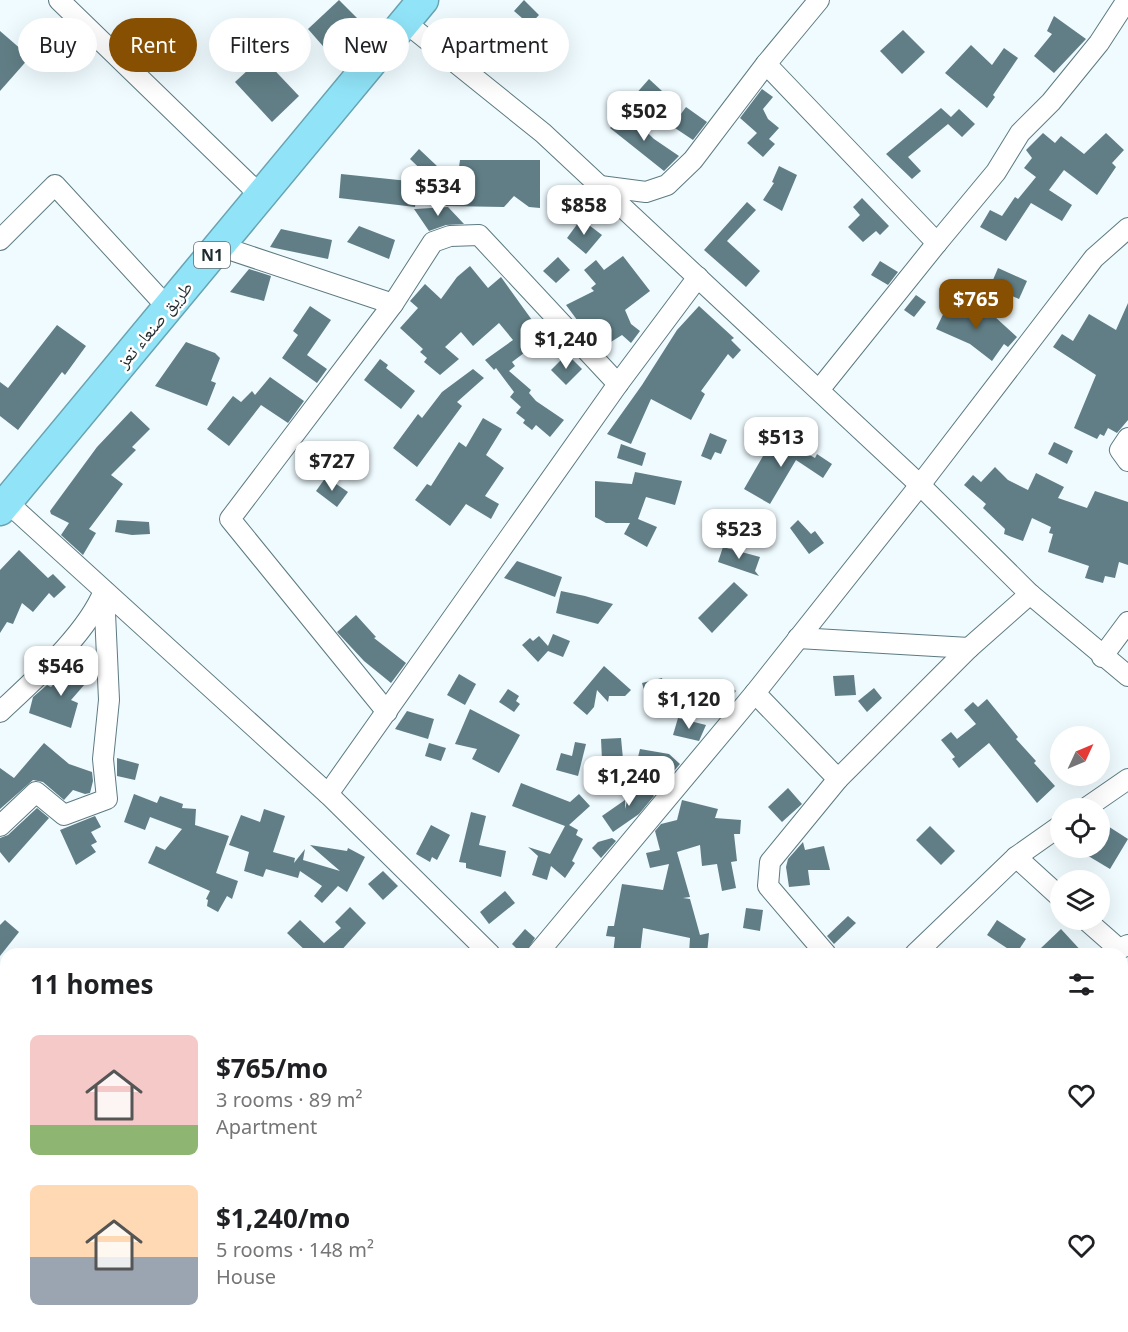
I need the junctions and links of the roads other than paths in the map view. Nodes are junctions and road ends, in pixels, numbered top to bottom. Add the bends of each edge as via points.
1 (58, 0) edge
2 (819, 0) edge
3 (1126, 0) edge
4 (414, 11) edge
5 (766, 64) junction
6 (600, 186) junction
7 (260, 195) junction
8 (1128, 228) edge
9 (0, 240) edge
10 (937, 243) junction
11 (219, 246) junction
12 (698, 277) junction
13 (393, 304) junction
14 (168, 308) junction
15 (618, 384) junction
16 (819, 390) junction
17 (1128, 438) edge
18 (1128, 461) edge
19 (920, 485) junction
20 (3, 506) edge
21 (104, 591) junction
22 (1030, 594) junction
23 (1128, 622) edge
24 (798, 638) junction
25 (969, 648) junction
26 (1102, 657) junction
27 (1128, 676) edge
28 (755, 693) junction
29 (0, 712) edge
30 (387, 712) junction
31 (838, 779) junction
32 (1128, 779) edge
33 (328, 794) junction
34 (1100, 798) edge
35 (0, 826) edge
36 (1050, 833) edge
37 (1016, 857) junction
38 (1050, 888) edge
39 (1098, 930) edge
40 (484, 948) edge
41 (542, 948) edge
42 (821, 948) edge
43 (921, 948) edge
44 (1119, 948) edge

1 - 7 street
2 - 5 street
3 - 10 street via 1099,43 1020,133 996,172
4 - 6 street
4 - 7 highway, طريق صنعاء تعز / N1
5 - 6 street via 693,160 667,185 646,192
5 - 10 street
6 - 12 street
7 - 11 highway, طريق صنعاء تعز / N1
8 - 19 street via 1094,258
9 - 14 street via 55,185
10 - 16 street
11 - 13 street
11 - 14 highway, طريق صنعاء تعز / N1
12 - 15 street
12 - 16 street
13 - 15 street via 433,242 450,236 479,235
13 - 30 street via 230,519
14 - 20 highway, طريق صنعاء تعز / N1
15 - 30 street
16 - 19 street
17 - 18 street via 1120,450
19 - 22 street
19 - 24 street
20 - 21 street
21 - 29 street via 98,607 64,647
21 - 33 street
21 - 35 street via 109,700 103,759 107,799 64,815 36,792
22 - 25 street
22 - 26 street
23 - 26 street
24 - 25 street
24 - 28 street
25 - 31 street
26 - 27 street
28 - 31 street
28 - 41 street
30 - 33 street
31 - 42 street via 770,862 768,886
32 - 34 street
33 - 40 street
36 - 37 street
37 - 38 street
37 - 43 street
39 - 44 street

